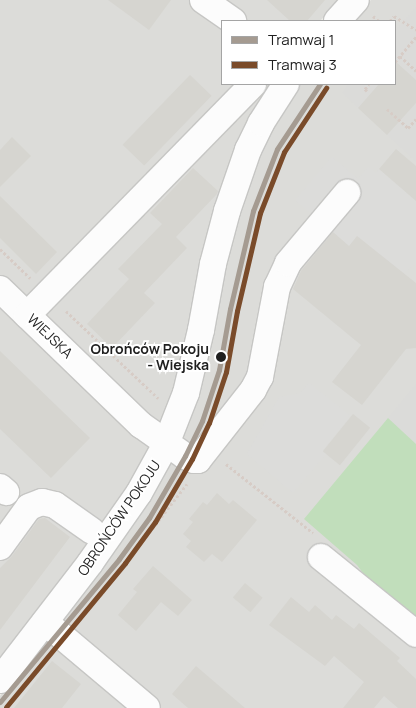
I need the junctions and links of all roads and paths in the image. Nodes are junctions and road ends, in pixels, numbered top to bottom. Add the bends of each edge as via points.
1 (203, 0) edge
2 (356, 0) edge
3 (232, 20) edge
4 (338, 20) edge
5 (391, 20) edge
6 (416, 30) edge
7 (416, 37) edge
8 (400, 56) junction
9 (396, 61) edge
10 (416, 70) edge
11 (252, 85) edge
12 (285, 85) edge
13 (368, 85) edge
14 (367, 91) dead end
15 (387, 109) dead end
16 (416, 119) edge
17 (347, 193) dead end
18 (0, 249) edge
19 (0, 288) edge
20 (47, 294) junction
21 (27, 315) junction
22 (163, 400) dead end
23 (166, 444) junction
24 (203, 454) junction
25 (92, 531) dead end
26 (0, 547) edge
27 (321, 557) joint
28 (95, 601) dead end
29 (45, 622) junction
30 (416, 634) edge
31 (0, 680) edge
32 (147, 708) edge

1 - 3 street
2 - 4 street
5 - 6 path via 394,16
7 - 8 path
8 - 9 path
8 - 10 path
11 - 20 street
12 - 23 street, OBROŃCÓW POKOJU via 248,150 227,211 186,393
13 - 14 path
15 - 16 path via 408,128
17 - 24 street via 284,269 277,287 260,377
18 - 20 path
19 - 21 street, WIEJSKA
20 - 21 street
20 - 22 path
21 - 23 street, WIEJSKA via 141,425
23 - 24 street, WIEJSKA via 194,460
23 - 29 street, OBROŃCÓW POKOJU via 139,493
24 - 27 path via 314,534
24 - 28 path via 186,486
25 - 26 street via 55,505 42,502 29,507
27 - 30 street
29 - 31 street, OBROŃCÓW POKOJU
29 - 32 street

